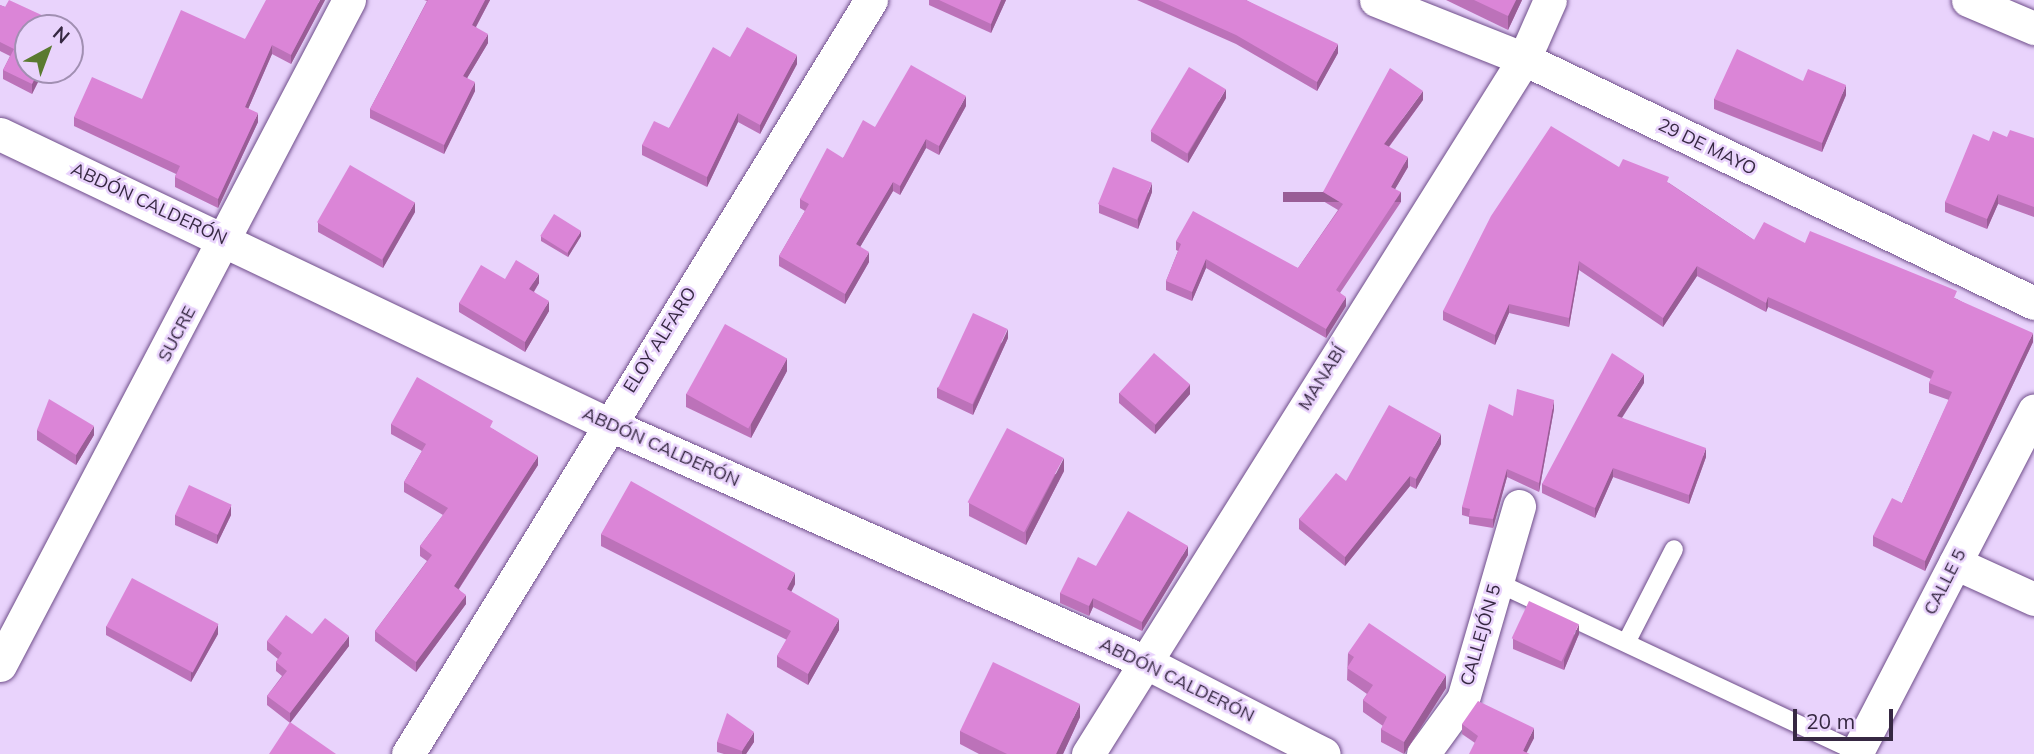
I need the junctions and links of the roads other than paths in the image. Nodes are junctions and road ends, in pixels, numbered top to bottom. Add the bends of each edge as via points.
1 (349, 0) edge
2 (871, 0) edge
3 (1376, 0) edge
4 (1550, 0) edge
5 (1968, 0) edge
6 (2034, 28) edge
7 (1524, 59) junction
8 (0, 134) edge
9 (227, 240) junction
10 (2034, 303) edge
11 (2034, 410) edge
12 (608, 424) junction
13 (1519, 506) dead end
14 (1674, 549) dead end
15 (1955, 563) junction
16 (1496, 582) junction
17 (2034, 599) edge
18 (1627, 641) junction
19 (1143, 661) junction
20 (0, 665) edge
21 (1856, 753) edge
22 (408, 754) edge
23 (1088, 754) edge
24 (1324, 754) edge
25 (1423, 754) edge

1 - 9 street, SUCRE
2 - 12 street, ELOY ALFARO
3 - 7 street, 29 DE MAYO
4 - 7 street, MANABÍ
5 - 6 street
7 - 10 street, 29 DE MAYO
7 - 19 street, MANABÍ
8 - 9 street, ABDÓN CALDERÓN
9 - 12 street, ABDÓN CALDERÓN
9 - 20 street, SUCRE
11 - 15 street, CALLE 5
12 - 19 street, ABDÓN CALDERÓN
12 - 22 street, ELOY ALFARO
13 - 16 street, CALLEJÓN 5
14 - 18 lane
15 - 17 street
15 - 21 street, CALLE 5
16 - 18 lane
16 - 25 street, CALLEJÓN 5 via 1463,699
18 - 21 lane
19 - 23 street, MANABÍ
19 - 24 street, ABDÓN CALDERÓN

